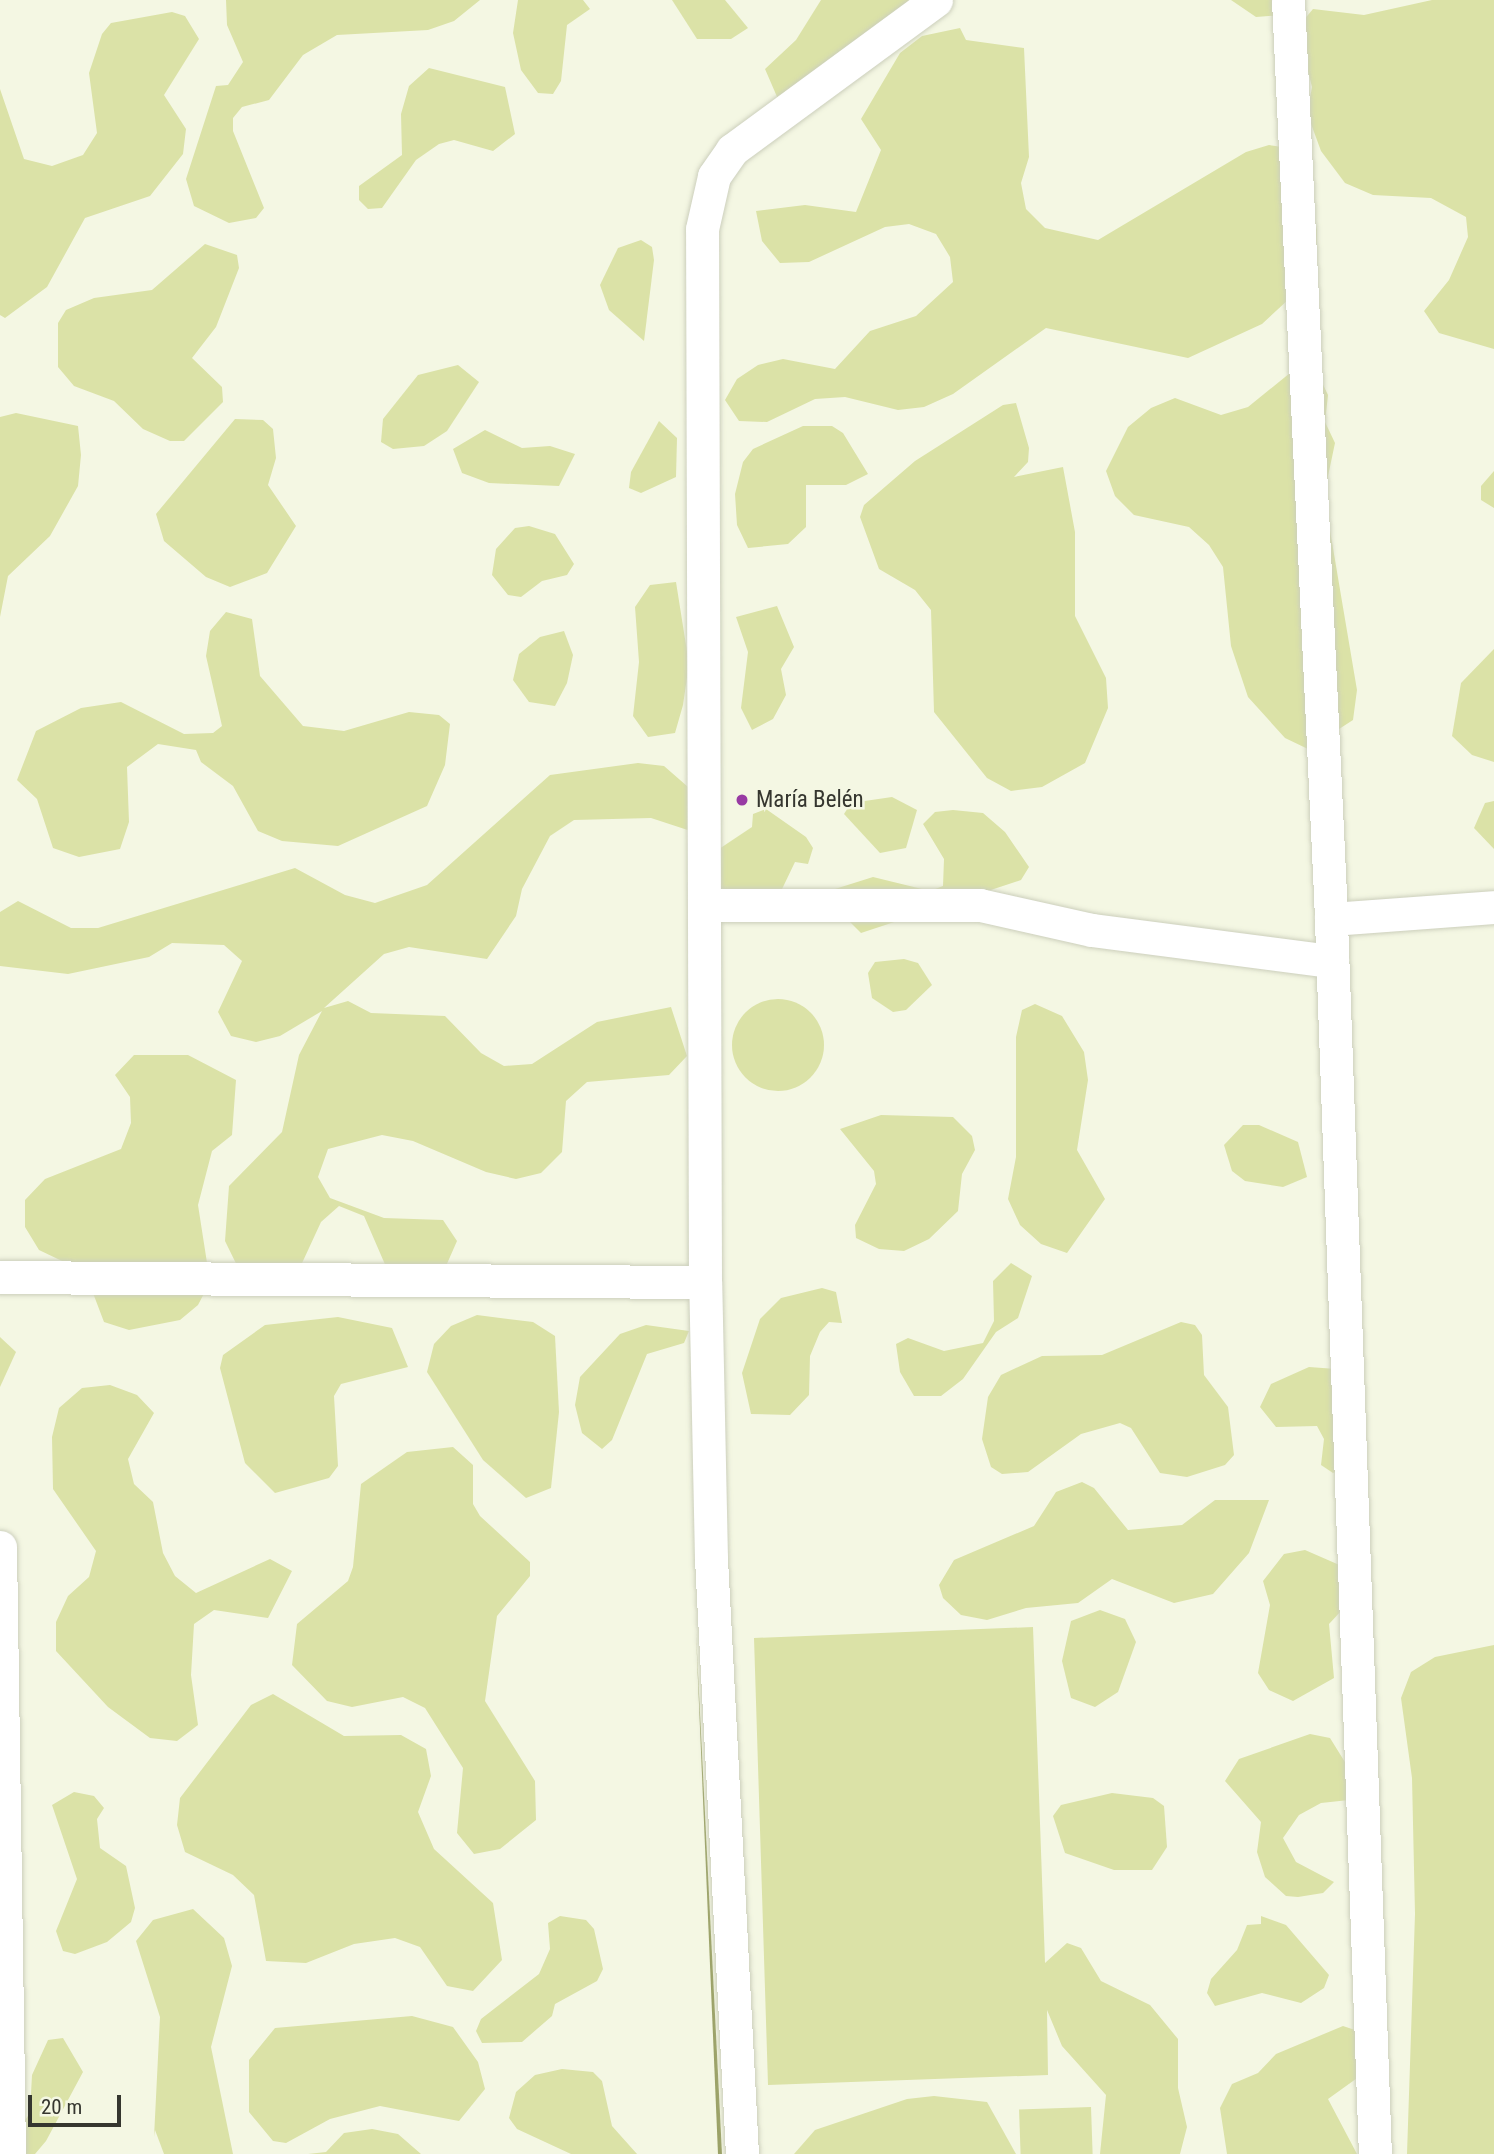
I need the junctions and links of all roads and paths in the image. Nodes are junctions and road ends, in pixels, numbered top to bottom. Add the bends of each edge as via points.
1 (936, 0) edge
2 (1288, 0) edge
3 (704, 905) junction
4 (1494, 907) edge
5 (1331, 919) junction
6 (1332, 961) junction
7 (0, 1276) edge
8 (705, 1282) junction
9 (0, 1547) edge
10 (9, 2154) edge
11 (743, 2154) edge
12 (1375, 2154) edge

1 - 3 street via 767,119 732,150 706,199
2 - 5 street
3 - 6 street via 980,905 1092,930
3 - 8 street
4 - 5 street
5 - 6 street
6 - 12 street
7 - 8 street
8 - 11 street via 711,1569
9 - 10 street

